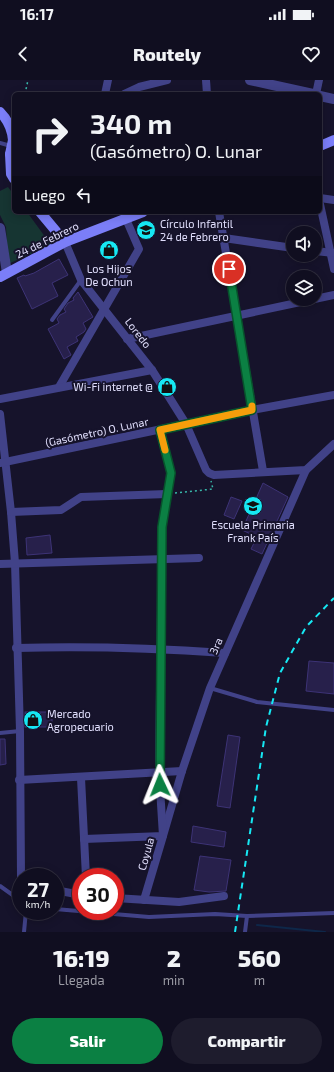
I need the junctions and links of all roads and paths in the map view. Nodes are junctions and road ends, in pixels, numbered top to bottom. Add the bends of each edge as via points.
1 (28, 80) edge
2 (108, 80) edge
3 (167, 80) edge
4 (206, 80) edge
5 (250, 80) edge
6 (319, 80) edge
7 (25, 92) edge
8 (106, 92) edge
9 (128, 92) edge
10 (207, 92) edge
11 (304, 92) edge
12 (316, 92) edge
13 (322, 96) edge
14 (334, 99) edge
15 (0, 112) edge
16 (334, 140) edge
17 (0, 143) edge
18 (322, 145) edge
19 (12, 147) edge
20 (12, 176) edge
21 (322, 198) edge
22 (334, 200) edge
23 (322, 212) edge
24 (42, 214) edge
25 (138, 214) edge
26 (219, 214) edge
27 (126, 219) junction
28 (0, 228) edge
29 (224, 238) junction
30 (65, 242) junction
31 (286, 247) edge
32 (322, 252) edge
33 (332, 253) edge
34 (2, 268) edge
35 (334, 269) edge
36 (81, 280) junction
37 (334, 295) edge
38 (104, 309) junction
39 (237, 316) junction
40 (52, 320) dead end
41 (128, 339) junction
42 (152, 370) junction
43 (59, 387) junction
44 (334, 395) edge
45 (0, 398) edge
46 (252, 410) junction
47 (0, 414) edge
48 (186, 424) junction
49 (160, 430) junction
50 (334, 444) edge
51 (3, 463) edge
52 (306, 470) junction
53 (263, 472) junction
54 (209, 473) junction
55 (167, 494) junction
56 (11, 512) junction
57 (199, 558) dead end
58 (161, 559) junction
59 (15, 563) junction
60 (1, 565) edge
61 (16, 648) junction
62 (161, 648) junction
63 (225, 653) junction
64 (210, 688) junction
65 (334, 710) edge
66 (20, 731) junction
67 (0, 733) edge
68 (159, 772) junction
69 (182, 772) junction
70 (80, 778) junction
71 (19, 780) junction
72 (163, 836) junction
73 (84, 839) junction
74 (21, 868) edge
75 (86, 868) edge
76 (0, 886) edge
77 (12, 895) edge
78 (224, 896) dead end
79 (124, 899) edge
80 (144, 900) junction
81 (64, 910) edge
82 (334, 913) edge
83 (247, 916) junction
84 (25, 920) edge
85 (24, 932) edge
86 (245, 932) edge

1 - 7 path
2 - 8 street
3 - 9 street
4 - 10 street
5 - 11 street
6 - 12 street
13 - 14 street
15 - 19 main road via 8,121 12,133
16 - 18 main road
17 - 19 lane
19 - 20 main road
21 - 22 street
23 - 33 street
24 - 30 main road, Loredo
25 - 27 main road, 24 de Febrero
26 - 29 street
27 - 30 main road, 24 de Febrero
27 - 38 street via 139,249
28 - 34 street
29 - 31 street
29 - 39 street
30 - 34 main road, 24 de Febrero
30 - 36 street, Loredo
32 - 33 street
33 - 35 street
36 - 38 street, Loredo
36 - 40 lane
37 - 39 street
38 - 41 street, Loredo
38 - 43 street
39 - 41 street
39 - 46 street
41 - 42 street, Loredo
42 - 43 street
42 - 48 street, Loredo
43 - 45 street
44 - 46 street, (Gasómetro) O. Lunar
46 - 48 street, (Gasómetro) O. Lunar
46 - 53 street
47 - 51 street
48 - 49 street, (Gasómetro) O. Lunar
48 - 54 street, Loredo
49 - 51 street, (Gasómetro) O. Lunar
49 - 55 street, Coyula via 171,473
50 - 52 street
51 - 56 street
52 - 53 street
52 - 63 street, 3ra
53 - 54 street via 214,475
54 - 55 path via 213,489
55 - 56 street via 81,497 61,510
55 - 58 street, Coyula
56 - 59 street
57 - 58 street
58 - 59 street
58 - 62 street, Coyula
59 - 60 street
59 - 61 street
61 - 62 street
61 - 66 street
62 - 63 street
62 - 68 street, Coyula
63 - 64 street, 3ra
64 - 65 lane via 257,702
64 - 69 street, 3ra
66 - 67 lane
66 - 71 street
68 - 69 street
68 - 70 street
68 - 72 street, Coyula
69 - 72 street, 3ra
70 - 71 street
70 - 73 street
71 - 74 street
72 - 73 street
72 - 80 street, Coyula
73 - 75 street
76 - 77 lane
78 - 80 street via 179,902
79 - 80 street
81 - 83 lane via 149,917 215,914
82 - 83 lane
83 - 86 lane
84 - 85 lane

